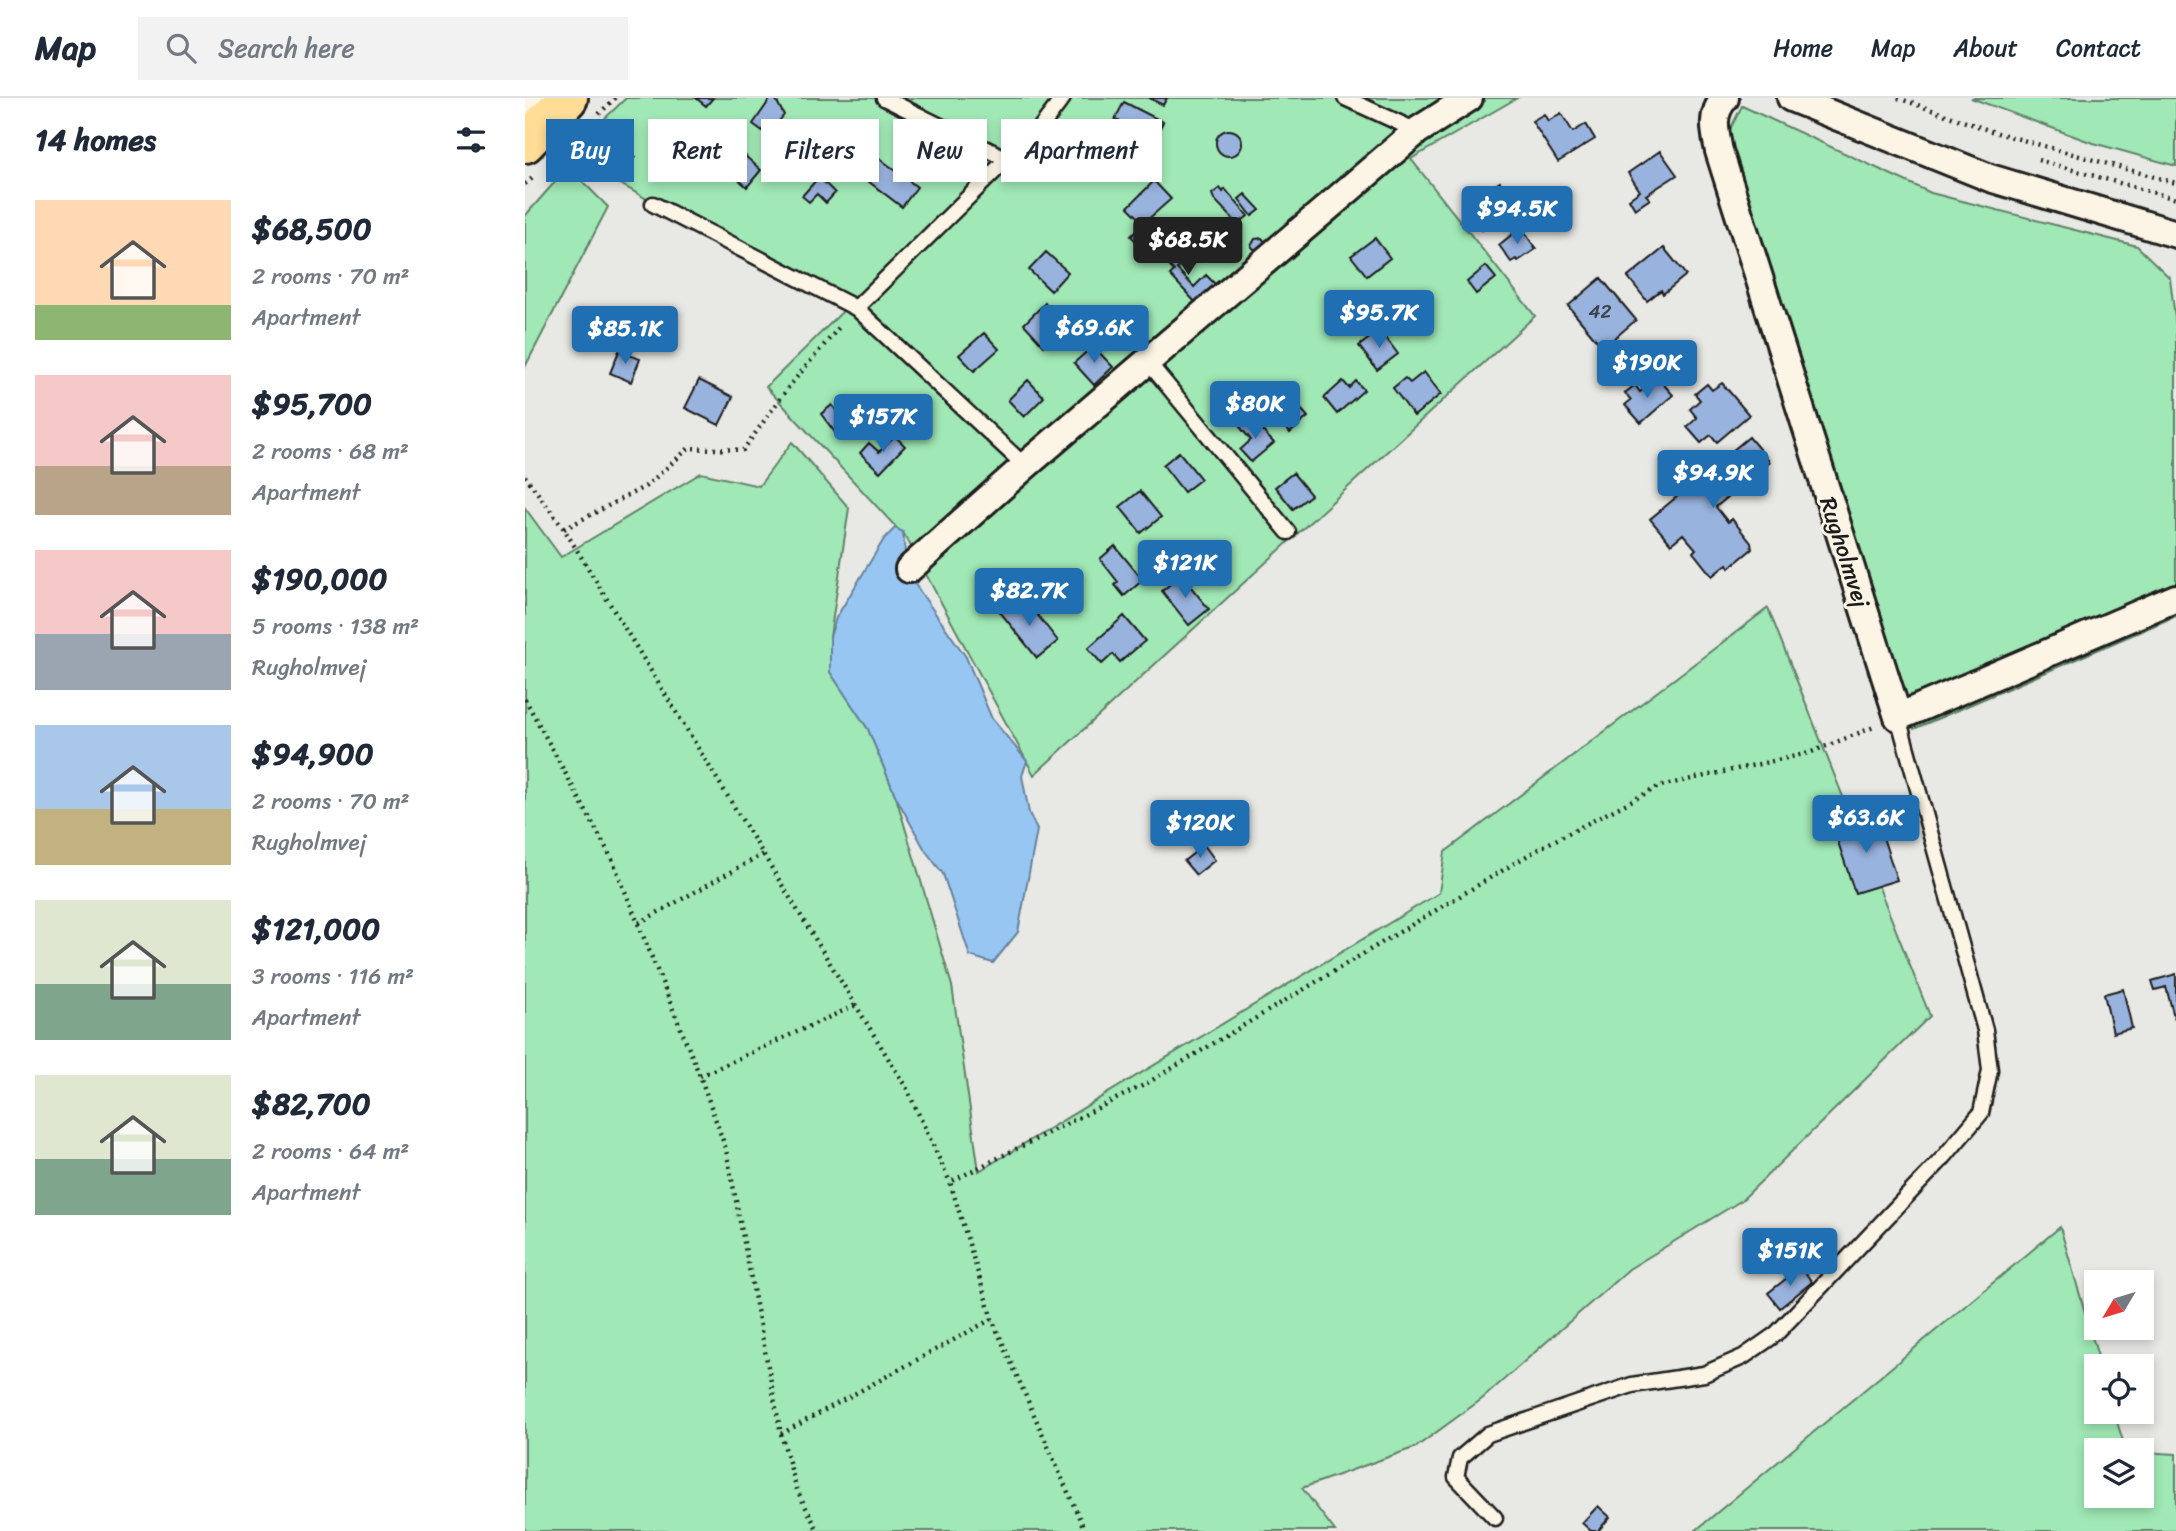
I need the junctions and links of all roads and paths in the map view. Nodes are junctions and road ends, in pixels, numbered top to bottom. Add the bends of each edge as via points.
1 (540, 98) edge
2 (568, 98) edge
3 (884, 98) edge
4 (1063, 98) edge
5 (1345, 98) edge
6 (1469, 98) edge
7 (1725, 98) edge
8 (1791, 98) edge
9 (1898, 98) edge
10 (525, 116) edge
11 (1047, 119) edge
12 (1417, 131) junction
13 (525, 143) edge
14 (1001, 156) edge
15 (2030, 158) dead end
16 (1001, 165) edge
17 (2176, 183) edge
18 (2176, 199) edge
19 (653, 204) dead end
20 (2176, 234) edge
21 (856, 308) junction
22 (1148, 362) junction
23 (1025, 466) junction
24 (525, 476) edge
25 (564, 529) junction
26 (1288, 531) dead end
27 (909, 569) dead end
28 (2176, 598) edge
29 (525, 699) edge
30 (1898, 718) junction
31 (763, 854) junction
32 (639, 923) junction
33 (856, 1005) junction
34 (700, 1076) junction
35 (950, 1182) junction
36 (992, 1319) junction
37 (781, 1434) junction
38 (1495, 1518) dead end
39 (818, 1531) edge
40 (1085, 1531) edge

1 - 10 main road
2 - 13 highway
3 - 14 lane
4 - 11 lane
5 - 12 lane
6 - 12 street
7 - 30 street, Rugholmvej via 1713,124 1719,151
8 - 20 street via 1990,177
9 - 17 path via 1994,132
12 - 22 street
15 - 18 path
16 - 21 lane
19 - 21 lane
21 - 23 lane
21 - 25 path via 798,375 743,450 689,448 646,486
22 - 23 street
22 - 26 lane
23 - 27 street
24 - 25 path
25 - 31 path
28 - 30 street
29 - 32 path via 612,859
30 - 35 path via 1809,753 1660,786 1540,848 1145,1085
30 - 38 lane via 1985,1030 1990,1070 1981,1113 1776,1334 1743,1357 1704,1374 1632,1385 1488,1434 1460,1458 1456,1477
31 - 32 path
31 - 33 path
32 - 34 path
33 - 34 path
33 - 35 path via 907,1089
34 - 37 path via 726,1149
35 - 36 path
36 - 37 path
36 - 40 path
37 - 39 path via 797,1490

